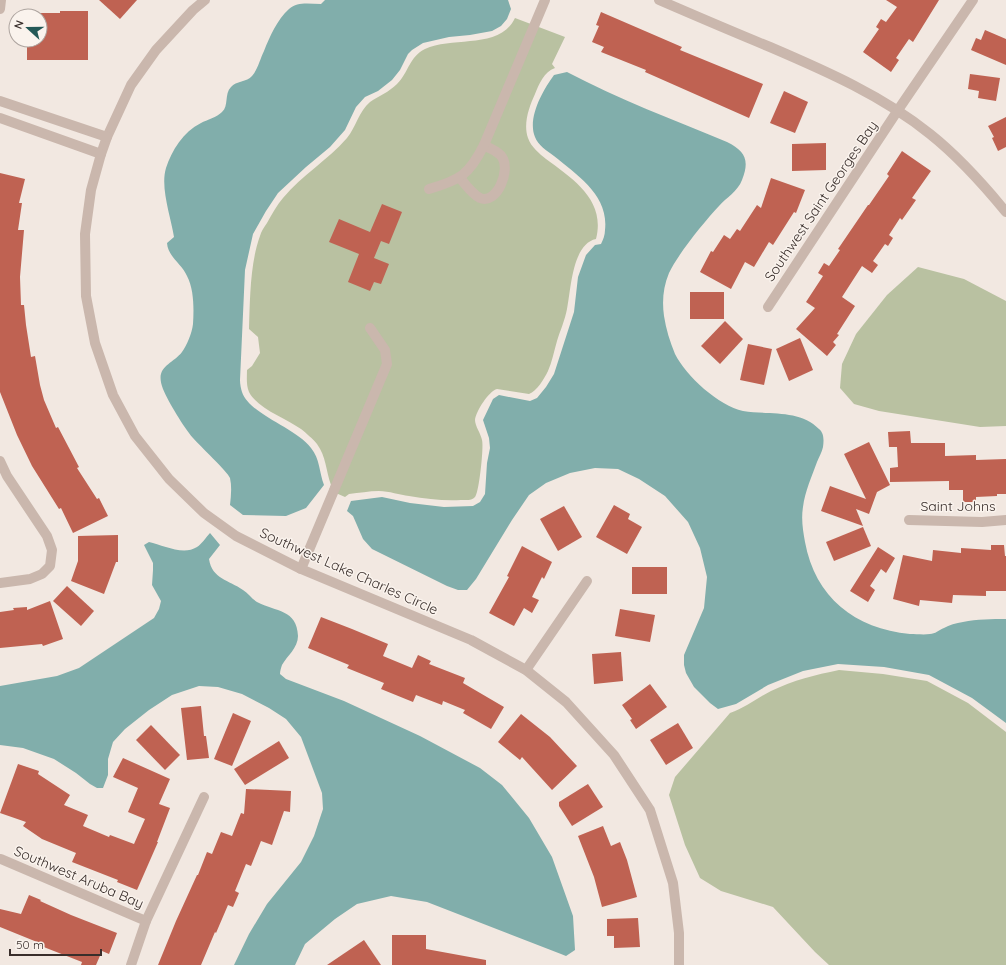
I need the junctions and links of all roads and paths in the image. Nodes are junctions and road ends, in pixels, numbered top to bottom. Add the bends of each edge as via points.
1 (1, 0) edge
2 (205, 0) edge
3 (545, 0) edge
4 (659, 0) edge
5 (973, 0) edge
6 (0, 9) edge
7 (0, 100) edge
8 (898, 110) junction
9 (0, 118) edge
10 (107, 137) junction
11 (484, 145) junction
12 (101, 154) junction
13 (460, 178) junction
14 (429, 188) dead end
15 (1006, 212) edge
16 (768, 307) dead end
17 (370, 328) dead end
18 (0, 461) edge
19 (909, 520) dead end
20 (1006, 520) edge
21 (301, 569) junction
22 (587, 581) dead end
23 (0, 583) edge
24 (526, 670) junction
25 (204, 797) dead end
26 (0, 859) edge
27 (146, 921) junction
28 (131, 965) edge
29 (679, 965) edge

1 - 6 street
2 - 10 street, Southwest Lake Charles Circle via 192,10 156,50 132,85
3 - 11 street
4 - 8 street via 849,82
5 - 8 street, Southwest Saint Georges Bay
7 - 10 street
8 - 15 street via 931,134 972,172
8 - 16 street, Southwest Saint Georges Bay
9 - 12 street
10 - 12 street, Southwest Lake Charles Circle
11 - 13 street via 475,162
11 - 13 street via 497,152 506,166 502,182 495,193 489,198 482,199
12 - 21 street, Southwest Lake Charles Circle via 91,190 85,234 86,296 95,343 113,395 135,436 169,479 204,513 236,536
13 - 14 street
17 - 21 street via 385,350 387,364
18 - 23 street via 7,476 47,536 52,550 50,566 42,574 30,579
19 - 20 street, Saint Johns
21 - 24 street, Southwest Lake Charles Circle via 471,640
22 - 24 street
24 - 29 street, Southwest Lake Charles Circle via 566,702 614,755 650,810 673,883 679,933
25 - 27 street, Southwest Aruba Bay
26 - 27 street, Southwest Aruba Bay
27 - 28 street, Southwest Aruba Bay

